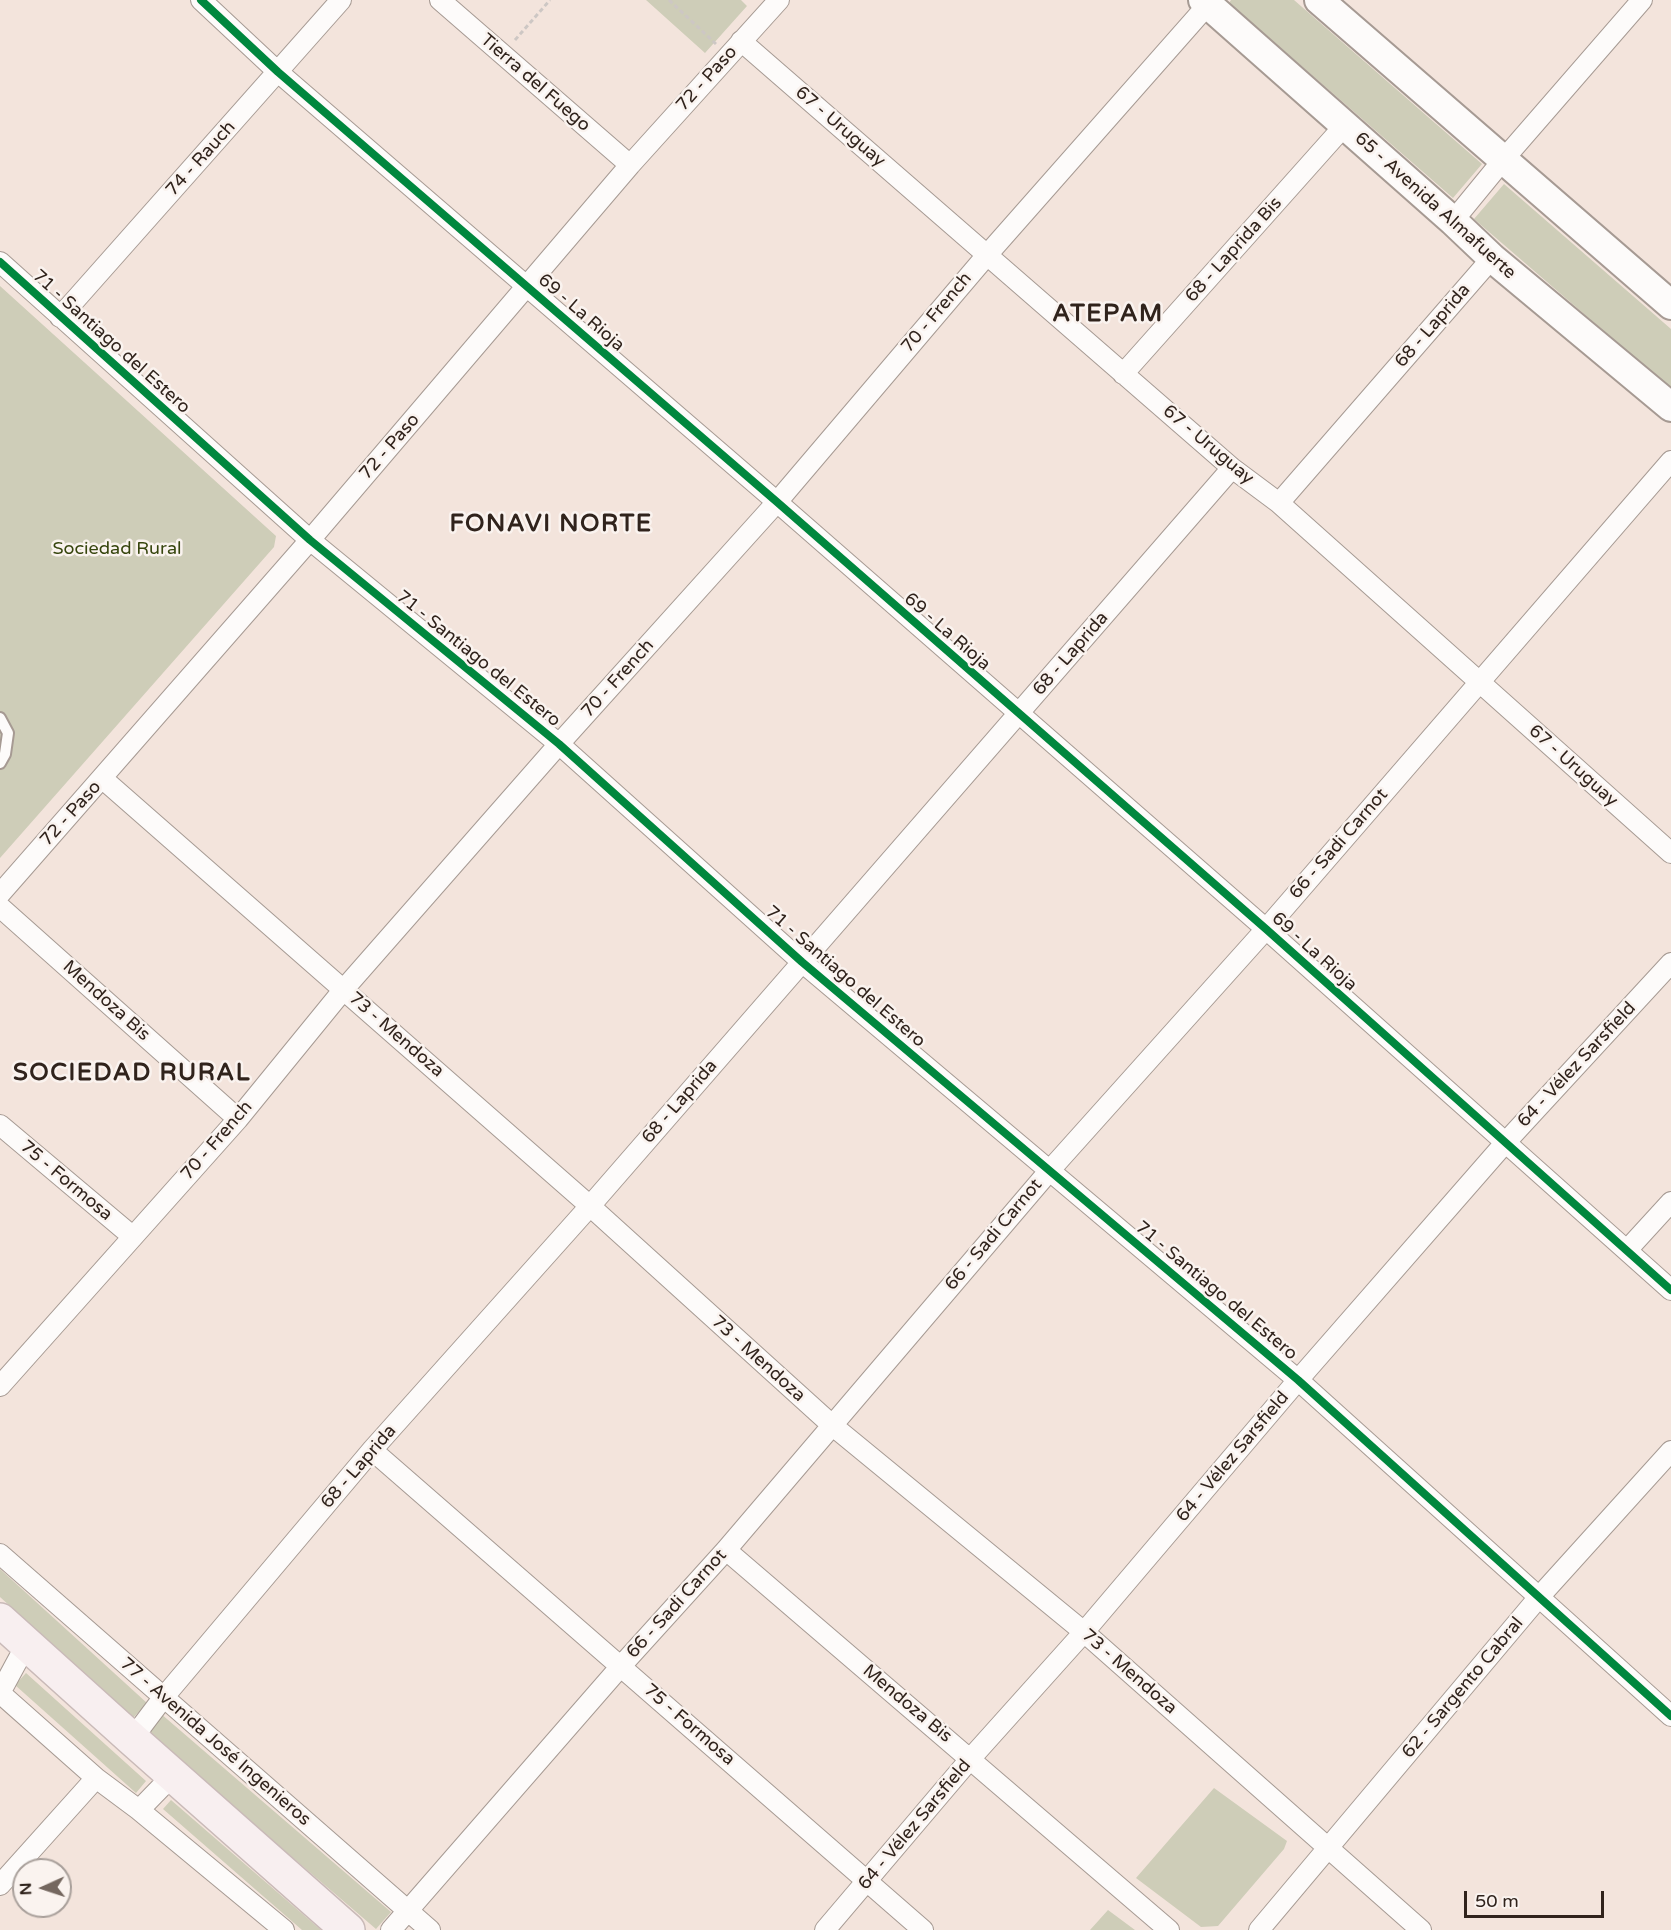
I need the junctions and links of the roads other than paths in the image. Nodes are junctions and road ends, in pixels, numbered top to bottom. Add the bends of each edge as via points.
1 (201, 0) edge
2 (341, 0) edge
3 (440, 0) edge
4 (778, 0) edge
5 (1319, 0) edge
6 (1642, 0) edge
7 (1208, 2) edge
8 (735, 48) junction
9 (278, 72) junction
10 (1345, 125) junction
11 (1503, 160) junction
12 (630, 165) junction
13 (1453, 221) junction
14 (987, 255) junction
15 (1492, 258) junction
16 (0, 262) edge
17 (528, 287) junction
18 (1671, 305) edge
19 (60, 317) junction
20 (1123, 374) junction
21 (1671, 407) edge
22 (1671, 461) edge
23 (1232, 468) junction
24 (777, 502) junction
25 (1279, 503) junction
26 (310, 540) junction
27 (1479, 682) junction
28 (1019, 714) junction
29 (0, 718) edge
30 (559, 744) junction
31 (0, 763) edge
32 (103, 779) junction
33 (1671, 853) edge
34 (0, 894) edge
35 (0, 907) edge
36 (1266, 929) junction
37 (802, 962) junction
38 (1671, 963) edge
39 (344, 988) junction
40 (238, 1119) junction
41 (0, 1125) edge
42 (1504, 1143) junction
43 (1050, 1170) junction
44 (1671, 1202) edge
45 (590, 1206) junction
46 (132, 1236) junction
47 (1628, 1249) junction
48 (1671, 1290) edge
49 (1298, 1380) junction
50 (0, 1386) edge
51 (833, 1426) junction
52 (372, 1450) junction
53 (1671, 1451) edge
54 (726, 1550) junction
55 (0, 1554) edge
56 (1539, 1597) junction
57 (0, 1620) edge
58 (1084, 1632) junction
59 (27, 1643) junction
60 (621, 1666) junction
61 (0, 1693) edge
62 (163, 1698) junction
63 (1671, 1716) edge
64 (132, 1739) junction
65 (971, 1758) junction
66 (173, 1775) junction
67 (96, 1778) junction
68 (139, 1810) junction
69 (1329, 1847) junction
70 (868, 1880) junction
71 (0, 1885) edge
72 (408, 1909) junction
73 (284, 1930) edge
74 (348, 1930) edge
75 (391, 1930) edge
76 (430, 1930) edge
77 (825, 1930) edge
78 (923, 1930) edge
79 (1169, 1930) edge
80 (1259, 1930) edge
81 (1421, 1930) edge

1 - 9 street, 69 - La Rioja
2 - 9 street, 74 - Rauch
3 - 12 street, Tierra del Fuego
4 - 8 street, 72 - Paso
5 - 11 main road
6 - 11 street
7 - 10 main road, 65 - Avenida Almafuerte
7 - 14 street, 70 - French
8 - 12 street, 72 - Paso
8 - 14 street, 67 - Uruguay
9 - 17 street, 69 - La Rioja
9 - 19 street, 74 - Rauch
10 - 13 main road, 65 - Avenida Almafuerte
10 - 20 street, 68 - Laprida Bis
11 - 13 street
11 - 18 main road
12 - 17 street, 72 - Paso
13 - 15 main road, 65 - Avenida Almafuerte
14 - 20 street, 67 - Uruguay
14 - 24 street, 70 - French
15 - 21 main road, 65 - Avenida Almafuerte
15 - 25 street, 68 - Laprida
16 - 19 street, 71 - Santiago del Estero
17 - 24 street, 69 - La Rioja
17 - 26 street, 72 - Paso
19 - 26 street, 71 - Santiago del Estero
20 - 23 street, 67 - Uruguay
22 - 27 street, 66 - Sadi Carnot
23 - 25 street, 67 - Uruguay
23 - 28 street, 68 - Laprida
24 - 28 street, 69 - La Rioja
24 - 30 street, 70 - French
25 - 27 street, 67 - Uruguay
26 - 30 street, 71 - Santiago del Estero
26 - 32 street, 72 - Paso
27 - 33 street, 67 - Uruguay
27 - 36 street, 66 - Sadi Carnot
28 - 36 street, 69 - La Rioja
28 - 37 street, 68 - Laprida
29 - 31 lane via 8,733
30 - 37 street, 71 - Santiago del Estero
30 - 39 street, 70 - French
32 - 34 street, 72 - Paso
32 - 39 street, 73 - Mendoza
35 - 40 street, Mendoza Bis
36 - 42 street, 69 - La Rioja
36 - 43 street, 66 - Sadi Carnot
37 - 43 street, 71 - Santiago del Estero
37 - 45 street, 68 - Laprida
38 - 42 street, 64 - Vélez Sarsfield
39 - 40 street, 70 - French
39 - 45 street, 73 - Mendoza
40 - 46 street, 70 - French
41 - 46 street, 75 - Formosa
42 - 47 street, 69 - La Rioja
42 - 49 street, 64 - Vélez Sarsfield
43 - 49 street, 71 - Santiago del Estero
43 - 51 street, 66 - Sadi Carnot
44 - 47 street
45 - 51 street, 73 - Mendoza
45 - 52 street, 68 - Laprida
46 - 50 street, 70 - French
47 - 48 street, 69 - La Rioja
49 - 56 street, 71 - Santiago del Estero
49 - 58 street, 64 - Vélez Sarsfield
51 - 54 street, 66 - Sadi Carnot
51 - 58 street, 73 - Mendoza
52 - 60 street, 75 - Formosa
52 - 62 street, 68 - Laprida
53 - 56 street, 62 - Sargento Cabral
54 - 60 street, 66 - Sadi Carnot
54 - 65 street, Mendoza Bis
55 - 62 street, 77 - Avenida José Ingenieros
56 - 63 street, 71 - Santiago del Estero
56 - 69 street, 62 - Sargento Cabral
57 - 59 highway
58 - 65 street, 64 - Vélez Sarsfield
58 - 69 street, 73 - Mendoza
59 - 61 street
59 - 64 highway
60 - 70 street, 75 - Formosa
60 - 72 street, 66 - Sadi Carnot
61 - 67 street
62 - 64 street, 68 - Laprida
62 - 72 street, 77 - Avenida José Ingenieros
64 - 66 highway
65 - 70 street, 64 - Vélez Sarsfield
65 - 79 street, Mendoza Bis
66 - 68 street
66 - 74 highway
67 - 68 street
67 - 71 street
68 - 73 street
69 - 80 street, 62 - Sargento Cabral
69 - 81 street, 73 - Mendoza
70 - 77 street, 64 - Vélez Sarsfield
70 - 78 street, 75 - Formosa
72 - 75 street, 66 - Sadi Carnot
72 - 76 street, 77 - Avenida José Ingenieros

